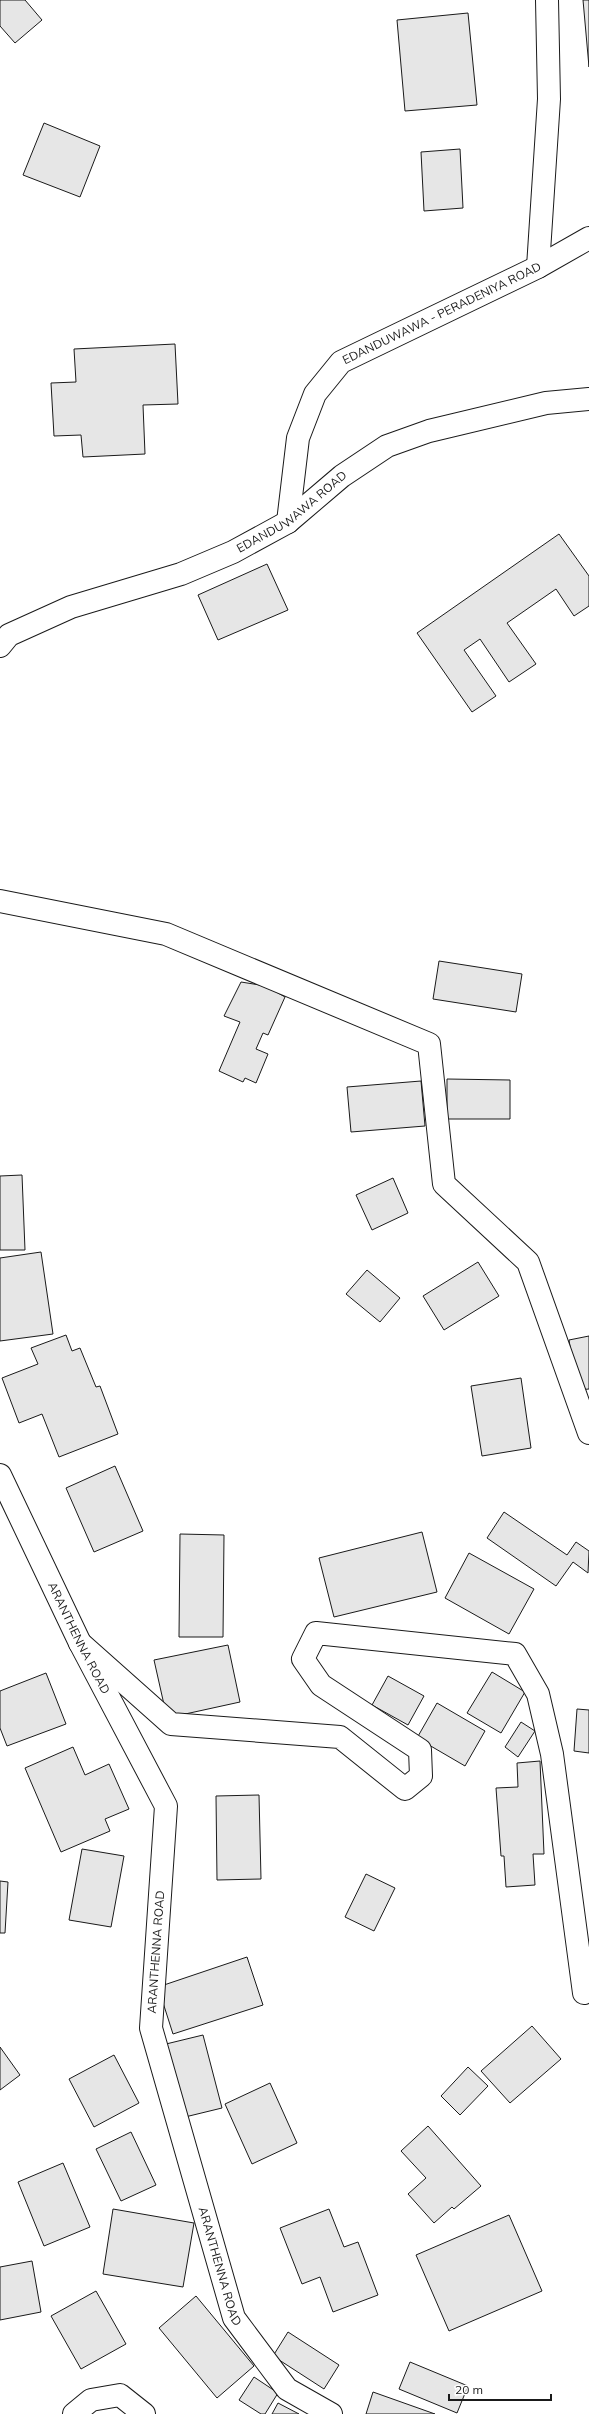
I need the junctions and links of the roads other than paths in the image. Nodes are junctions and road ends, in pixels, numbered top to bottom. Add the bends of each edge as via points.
1 (547, 0) edge
2 (589, 238) edge
3 (538, 267) junction
4 (589, 399) edge
5 (288, 522) junction
6 (0, 646) edge
7 (0, 901) edge
8 (589, 1433) edge
9 (0, 1475) edge
10 (80, 1643) junction
11 (589, 1991) edge
12 (74, 2414) edge
13 (144, 2414) edge
14 (331, 2414) edge

1 - 3 street via 548,99
2 - 3 street, EDANDUWAWA - PERADENIYA ROAD
3 - 5 street, EDANDUWAWA - PERADENIYA ROAD via 341,362 315,394 298,438
4 - 5 street, EDANDUWAWA ROAD via 538,405 428,430 387,446 342,476
5 - 6 street, EDANDUWAWA ROAD via 233,552 181,574 71,607 10,636
7 - 8 street via 166,934 430,1044 444,1184 528,1262
9 - 10 street, ARANTHENNA ROAD
10 - 11 street via 171,1724 340,1737 405,1789 421,1776 420,1750 321,1686 303,1659 316,1633 515,1654 538,1694 552,1754 584,1993
10 - 14 street, ARANTHENNA ROAD via 166,1806 151,2028 234,2318 287,2389
12 - 13 street via 91,2400 120,2395

